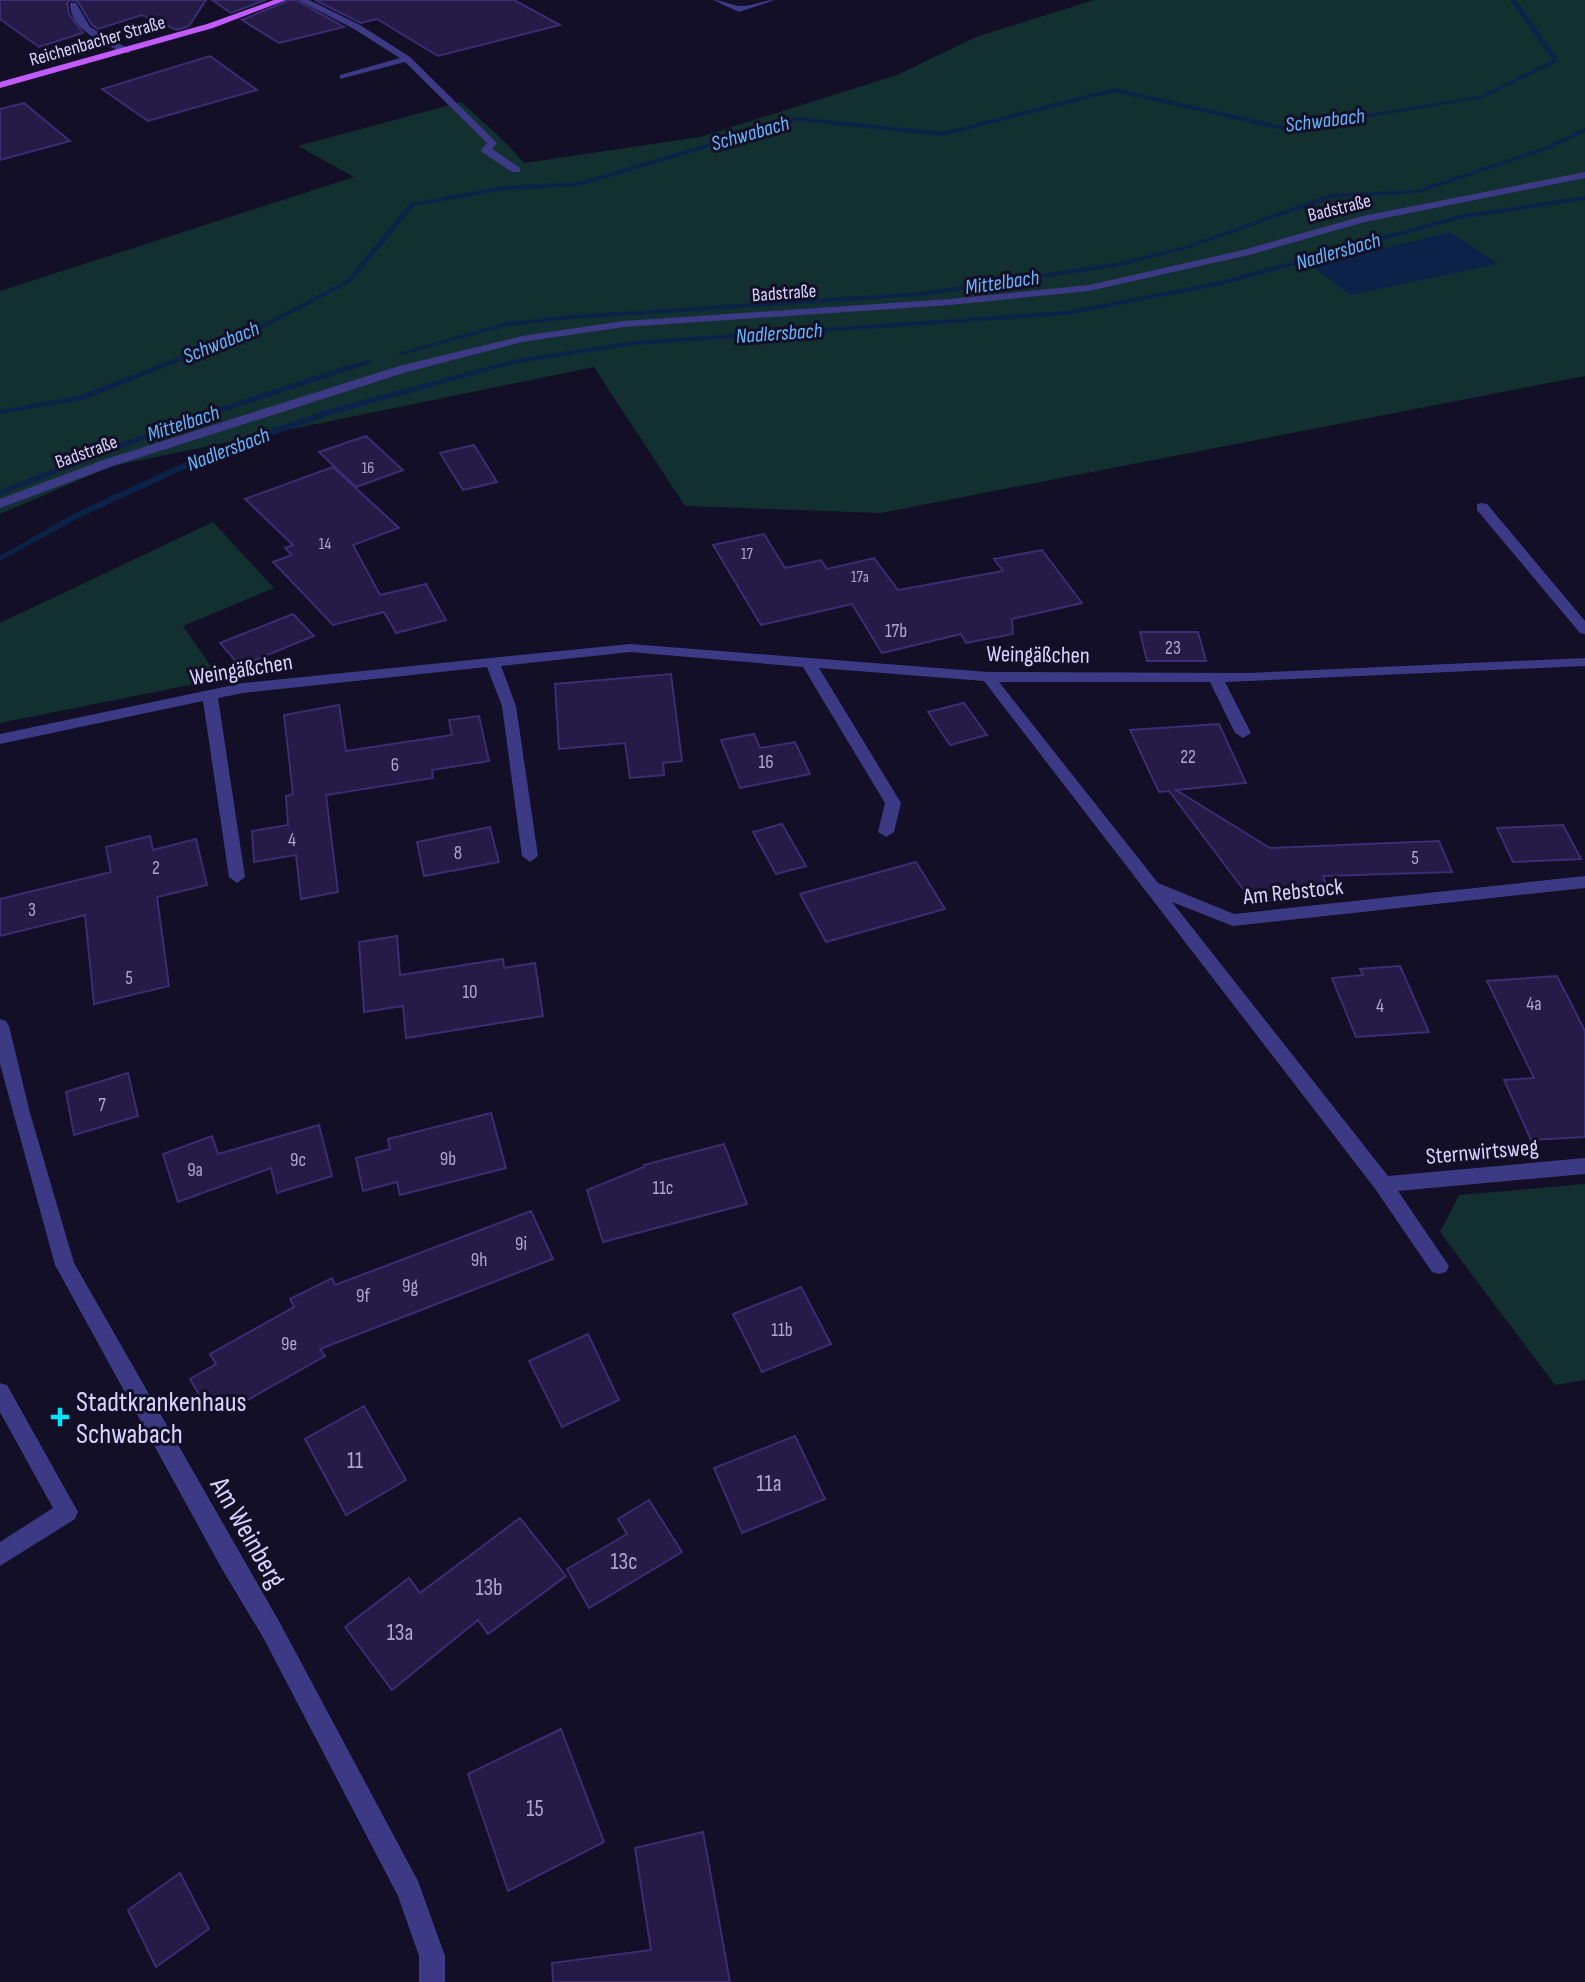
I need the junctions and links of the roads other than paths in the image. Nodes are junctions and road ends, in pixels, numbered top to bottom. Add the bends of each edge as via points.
1 (282, 0) edge
2 (302, 0) edge
3 (717, 0) edge
4 (771, 0) edge
5 (73, 5) dead end
6 (126, 51) junction
7 (407, 59) junction
8 (343, 77) dead end
9 (0, 85) edge
10 (516, 170) dead end
11 (1585, 175) edge
12 (0, 504) edge
13 (1482, 507) dead end
14 (1585, 631) edge
15 (492, 662) junction
16 (807, 662) junction
17 (1585, 662) edge
18 (988, 677) junction
19 (1216, 678) junction
20 (210, 695) junction
21 (1243, 733) dead end
22 (0, 739) edge
23 (887, 832) dead end
24 (530, 856) dead end
25 (237, 877) dead end
26 (1585, 882) edge
27 (1152, 887) junction
28 (0, 1026) edge
29 (1585, 1166) edge
30 (1383, 1184) junction
31 (1439, 1266) dead end
32 (0, 1392) edge
33 (0, 1555) edge
34 (432, 1982) edge

1 - 6 main road, Reichenbacher Straße
2 - 7 street
3 - 4 street via 739,9
5 - 6 street via 78,21 89,31
6 - 9 main road, Reichenbacher Straße
7 - 8 street
7 - 10 street via 492,143 486,150
11 - 12 street, Badstraße via 1363,219 1234,256 1089,288 624,324 522,339 390,373 108,463
13 - 14 street
15 - 16 street, Weingäßchen via 630,648
15 - 20 street, Weingäßchen
15 - 24 street via 509,706
16 - 18 street, Weingäßchen
16 - 23 street via 893,803
17 - 19 street, Weingäßchen
18 - 19 street, Weingäßchen
18 - 27 street, Am Rebstock
19 - 21 street
20 - 22 street, Weingäßchen
20 - 25 street
26 - 27 street, Am Rebstock via 1233,920
27 - 30 street
28 - 34 street, Am Weinberg via 65,1265 272,1631 409,1890 432,1956
29 - 30 street, Sternwirtsweg
30 - 31 street
32 - 33 street via 67,1513

